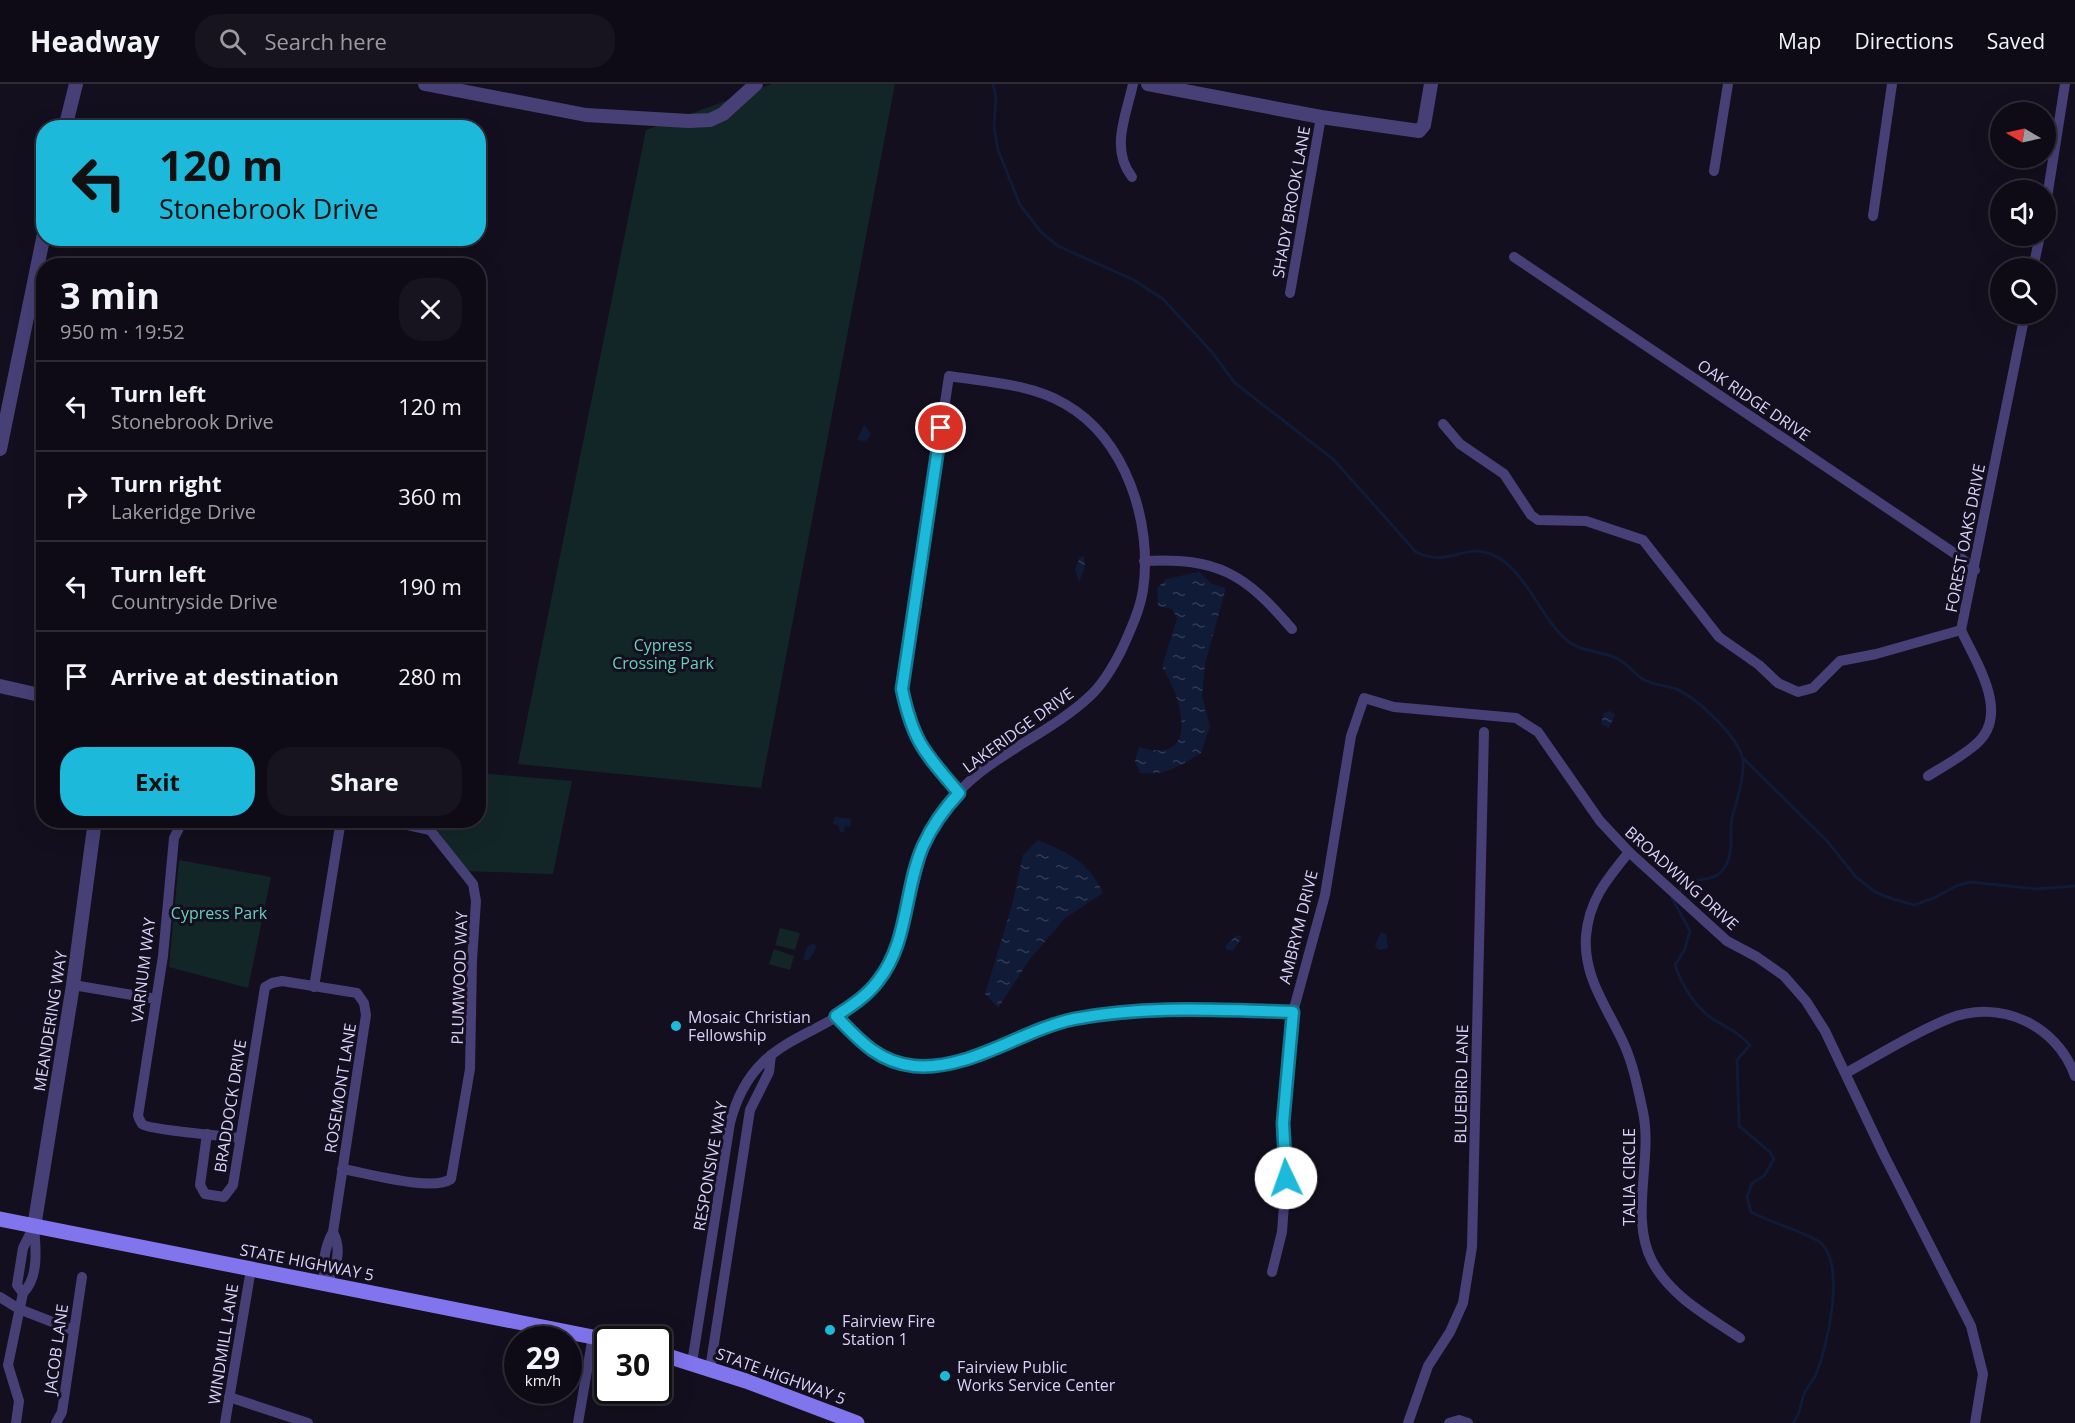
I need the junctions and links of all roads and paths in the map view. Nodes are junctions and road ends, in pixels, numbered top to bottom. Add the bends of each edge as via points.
1 (76, 84) edge
2 (425, 84) edge
3 (756, 84) edge
4 (1133, 84) edge
5 (1148, 84) edge
6 (1431, 84) edge
7 (1728, 84) edge
8 (1892, 84) edge
9 (2065, 84) edge
10 (1321, 117) junction
11 (67, 120) edge
12 (1714, 171) dead end
13 (1132, 177) dead end
14 (2050, 180) edge
15 (1873, 216) dead end
16 (1514, 257) dead end
17 (36, 273) edge
18 (1290, 293) dead end
19 (2023, 324) edge
20 (1443, 424) dead end
21 (0, 449) edge
22 (1144, 561) junction
23 (1975, 570) junction
24 (1292, 629) dead end
25 (1962, 630) junction
26 (0, 686) edge
27 (36, 694) edge
28 (1364, 698) joint
29 (1484, 732) dead end
30 (1928, 776) dead end
31 (959, 793) junction
32 (94, 828) edge
33 (179, 828) edge
34 (340, 828) edge
35 (421, 828) edge
36 (1629, 852) junction
37 (73, 985) junction
38 (314, 987) junction
39 (156, 999) junction
40 (1293, 1012) junction
41 (836, 1016) junction
42 (771, 1055) junction
43 (1846, 1072) junction
44 (2075, 1076) edge
45 (207, 1134) junction
46 (240, 1138) junction
47 (342, 1170) junction
48 (0, 1219) edge
49 (34, 1227) junction
50 (251, 1269) junction
51 (1272, 1272) dead end
52 (82, 1277) dead end
53 (325, 1284) junction
54 (0, 1297) edge
55 (19, 1309) junction
56 (73, 1330) junction
57 (594, 1337) edge
58 (1740, 1338) dead end
59 (672, 1358) edge
60 (594, 1361) edge
61 (692, 1364) junction
62 (710, 1369) junction
63 (229, 1397) junction
64 (16, 1423) edge
65 (56, 1423) edge
66 (225, 1423) edge
67 (308, 1423) edge
68 (578, 1423) edge
69 (857, 1423) edge
70 (1408, 1423) edge
71 (1449, 1423) edge
72 (1468, 1423) edge
73 (1975, 1423) edge

1 - 11 street
2 - 3 street via 586,116 689,121 710,120 723,114
4 - 13 street via 1120,153 1122,164
5 - 10 street
6 - 10 street via 1424,125 1419,131
7 - 12 street
8 - 15 street
9 - 14 street
10 - 18 street, SHADY BROOK LANE
16 - 23 street, OAK RIDGE DRIVE
17 - 21 street
19 - 23 street, FOREST OAKS DRIVE
20 - 25 street, FOREST OAKS DRIVE via 1460,444 1504,474 1538,520 1586,521 1643,540 1719,637 1778,683 1798,692 1812,688 1840,662
22 - 24 street via 1177,559 1230,572
22 - 31 street, LAKERIDGE DRIVE via 1143,591 1129,634 1113,666 1091,695 1047,729 981,770
22 - 31 street, LAKERIDGE DRIVE via 1140,513 1123,467 1103,436 1067,405 1043,393 949,376 902,689 909,722 921,748
23 - 25 street, FOREST OAKS DRIVE
25 - 30 street via 1989,694 1992,717 1977,744
26 - 27 street
28 - 36 street, BROADWING DRIVE via 1394,707 1516,718 1538,732 1600,821
28 - 40 street, AMBRYM DRIVE via 1351,736 1325,895
29 - 70 street, BLUEBIRD LANE via 1472,1247 1463,1304 1428,1366
31 - 41 street, LAKERIDGE DRIVE via 943,810 923,847 892,958 861,999
32 - 37 street, MEANDERING WAY
33 - 39 street, VARNUM WAY via 174,838
34 - 38 street
35 - 47 street, PLUMWOOD WAY via 430,830 473,884 476,902 470,1069 451,1179 443,1184
36 - 43 street, BROADWING DRIVE via 1727,941 1784,976 1818,1019
36 - 58 street, TALIA CIRCLE via 1600,887 1586,937 1596,991 1623,1043 1644,1115 1644,1232 1651,1259 1675,1293
37 - 39 street
37 - 49 street, MEANDERING WAY
38 - 46 street, BRADDOCK DRIVE via 282,981 265,987
38 - 47 street, ROSEMONT LANE via 357,993 366,1015
39 - 45 street, VARNUM WAY via 138,1116 142,1124 154,1129
40 - 41 street via 1179,1009 1072,1019 937,1066 892,1063 867,1048
40 - 51 street, AMBRYM DRIVE via 1283,1123 1286,1189 1282,1232
41 - 42 street, LAKERIDGE DRIVE
42 - 61 street, RESPONSIVE WAY via 757,1066 736,1101
42 - 62 street, RESPONSIVE WAY via 769,1072 750,1110
43 - 44 street via 1949,1018 1999,1012 2025,1019 2047,1032 2068,1058
43 - 73 street, BROADWING DRIVE via 1882,1152 1971,1326 1983,1374
45 - 46 street
45 - 46 street, BRADDOCK DRIVE via 200,1185 205,1194 213,1196 224,1197 233,1185
47 - 53 street, ROSEMONT LANE via 323,1270
48 - 49 main road, STATE HIGHWAY 5
49 - 50 main road, STATE HIGHWAY 5
49 - 55 street via 23,1248 17,1284 23,1293
50 - 53 main road, STATE HIGHWAY 5
50 - 63 street, WINDMILL LANE
52 - 56 street, JACOB LANE
53 - 57 main road, STATE HIGHWAY 5
54 - 55 street
55 - 56 street
55 - 64 street via 8,1365 19,1401
56 - 65 street, JACOB LANE via 62,1412
59 - 61 main road, STATE HIGHWAY 5
60 - 68 street
61 - 62 main road, STATE HIGHWAY 5
62 - 69 main road, STATE HIGHWAY 5
63 - 66 street, WINDMILL LANE
63 - 67 street
71 - 72 street

